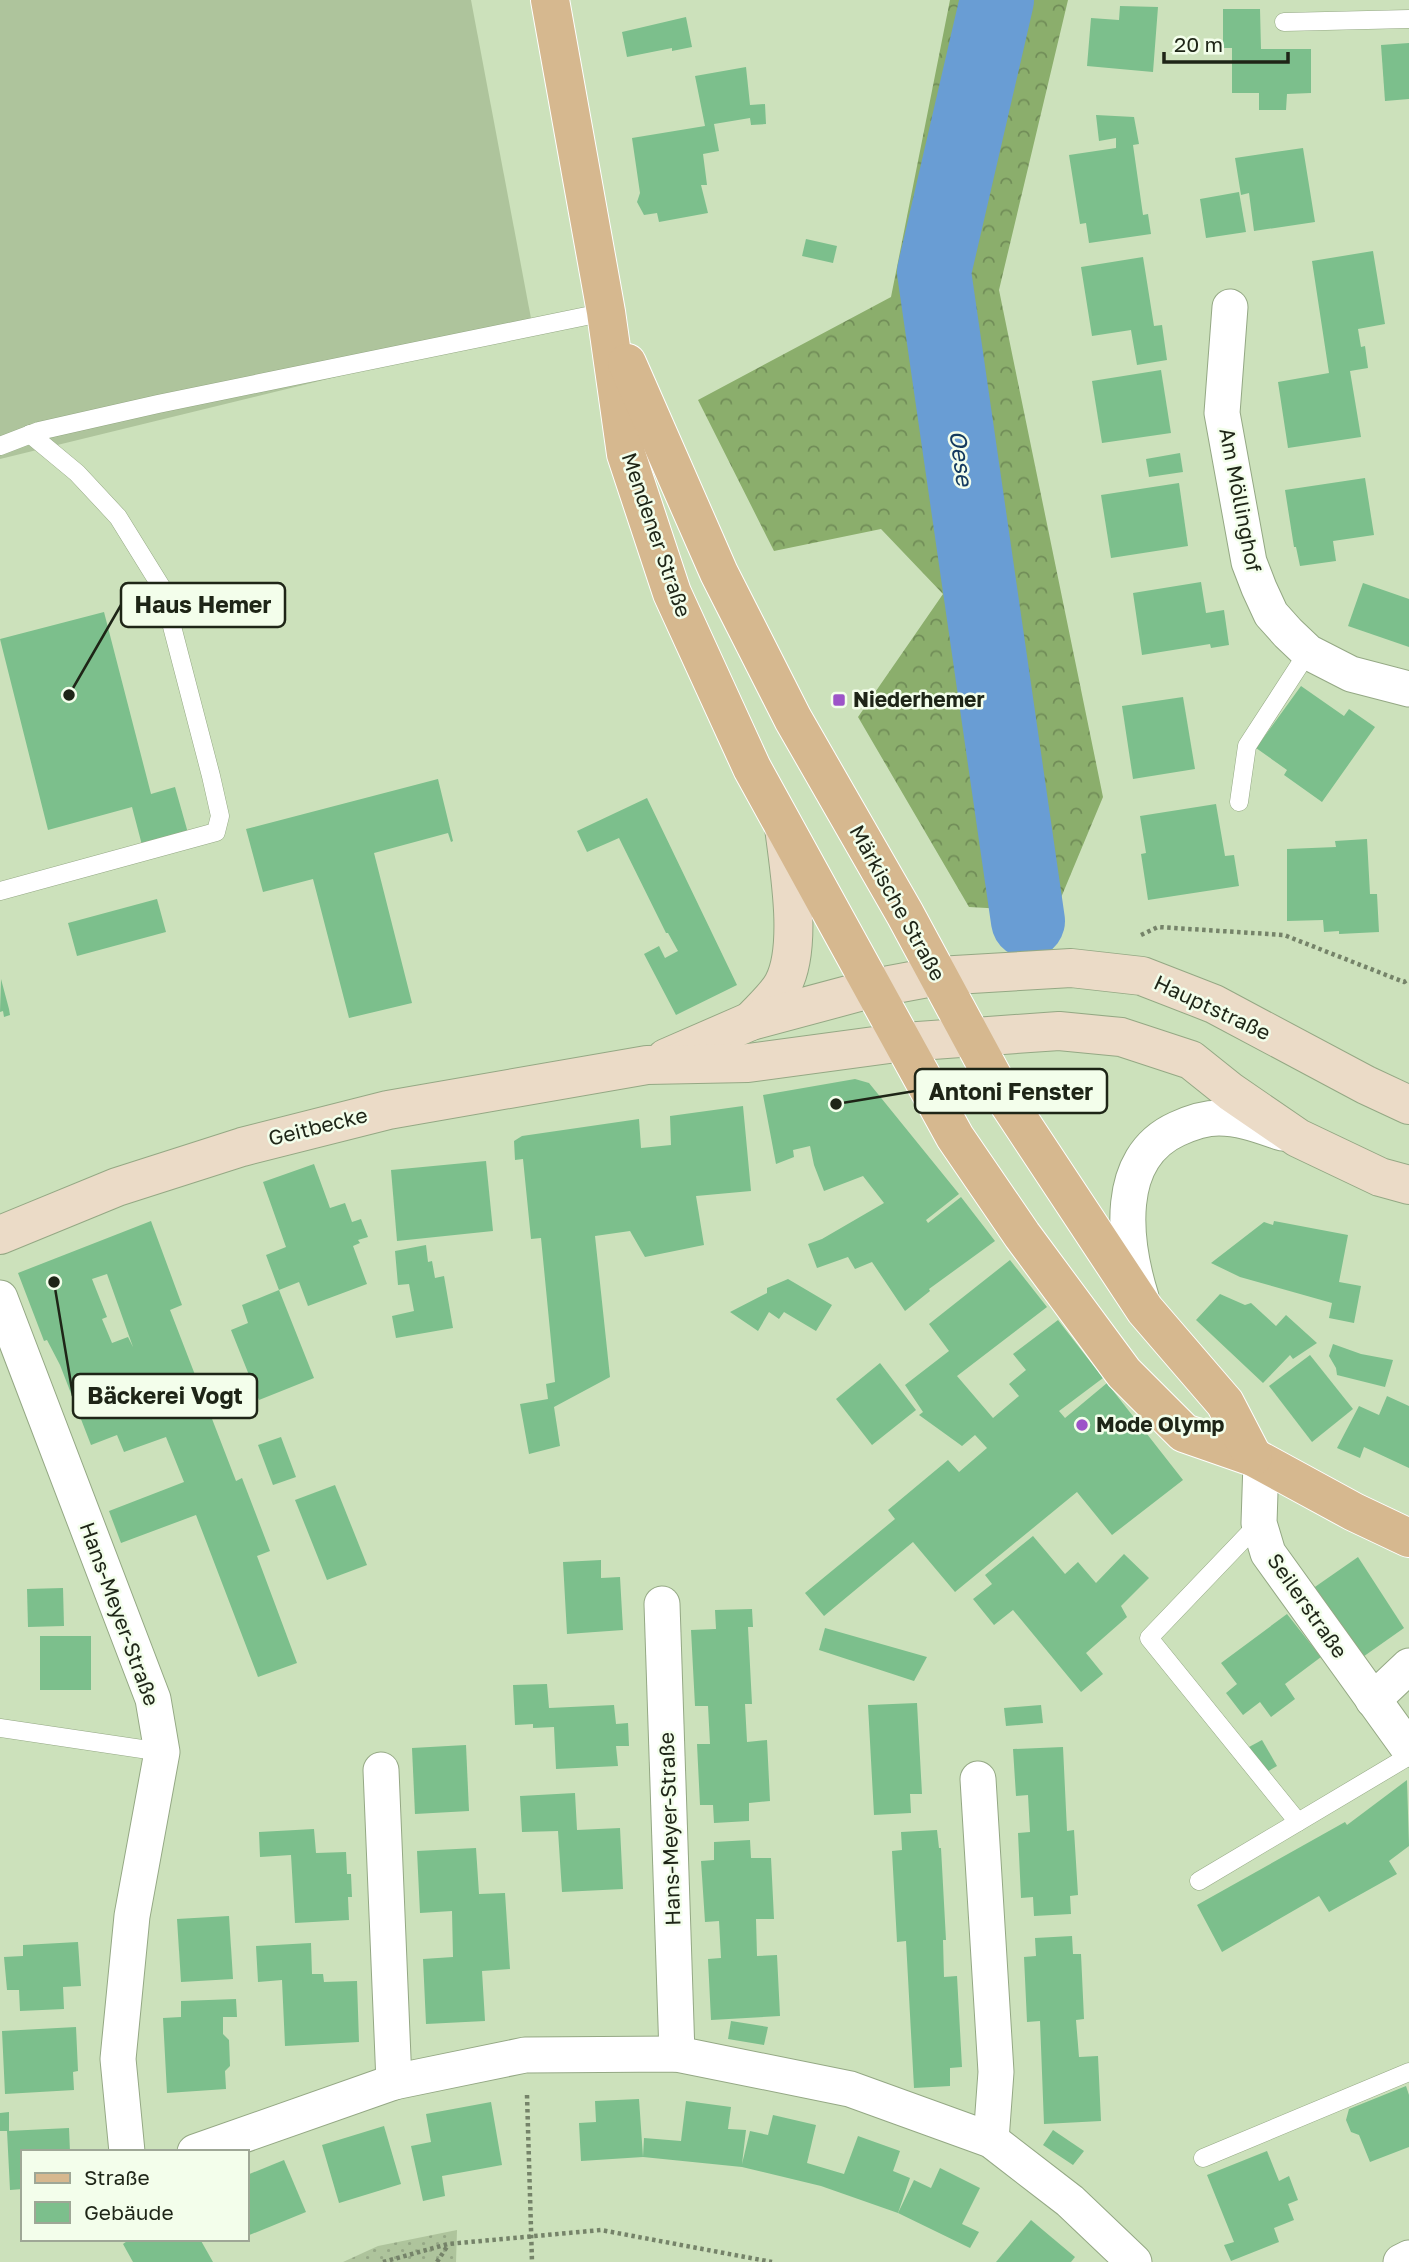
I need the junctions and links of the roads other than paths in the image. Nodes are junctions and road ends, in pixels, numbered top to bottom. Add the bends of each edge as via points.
1 (550, 0) edge
2 (1409, 19) edge
3 (1284, 22) dead end
4 (1230, 307) dead end
5 (606, 312) junction
6 (30, 435) junction
7 (0, 446) edge
8 (1308, 652) junction
9 (1409, 689) edge
10 (1239, 802) dead end
11 (784, 827) junction
12 (0, 891) edge
13 (938, 976) junction
14 (874, 988) junction
15 (751, 1021) junction
16 (971, 1037) junction
17 (904, 1042) junction
18 (648, 1065) junction
19 (1409, 1105) edge
20 (1298, 1138) junction
21 (1409, 1185) edge
22 (0, 1235) edge
23 (0, 1298) edge
24 (1145, 1310) junction
25 (1257, 1460) junction
26 (1259, 1522) junction
27 (1409, 1538) edge
28 (662, 1604) dead end
29 (1409, 1666) edge
30 (1373, 1700) junction
31 (0, 1728) edge
32 (1409, 1749) edge
33 (162, 1752) junction
34 (1409, 1756) edge
35 (381, 1770) dead end
36 (978, 1779) dead end
37 (1298, 1822) junction
38 (1199, 1881) dead end
39 (677, 2054) junction
40 (1409, 2072) edge
41 (394, 2082) junction
42 (991, 2140) junction
43 (127, 2150) edge
44 (201, 2150) edge
45 (1203, 2158) dead end
46 (1409, 2258) edge
47 (1134, 2262) edge
48 (1401, 2262) edge

1 - 5 main road, Mendener Straße
2 - 3 lane
4 - 8 street, Am Möllinghof via 1222,413 1250,562 1271,614
5 - 6 lane via 158,404
5 - 11 main road, Mendener Straße via 626,454 672,593
5 - 13 main road, Märkische Straße via 719,573 793,719
6 - 7 lane
6 - 12 lane via 76,473 118,517 162,587 220,816 215,832
8 - 9 street, Am Möllinghof via 1351,674
8 - 10 lane via 1247,746
11 - 14 main road, Mendener Straße
11 - 15 street via 793,939 790,964 783,985
13 - 14 street, Hauptstraße
13 - 16 main road, Märkische Straße
13 - 19 street, Hauptstraße via 1071,968 1142,976 1214,1004
14 - 15 street, Geitbecke
14 - 17 main road
15 - 18 street, Geitbecke
16 - 17 street
16 - 20 street via 1059,1031 1121,1037 1191,1060
16 - 24 main road, Märkische Straße via 1014,1113
17 - 18 street, Geitbecke via 748,1063
17 - 25 main road via 955,1137 1124,1373 1184,1433
18 - 22 street, Geitbecke via 388,1110 242,1147 117,1187
20 - 21 street via 1380,1177
20 - 24 street via 1243,1120 1216,1118 1190,1123 1152,1146 1139,1165 1130,1192 1127,1229 1131,1265
23 - 33 street, Hans-Meyer-Straße via 153,1699
24 - 25 main road, Märkische Straße via 1225,1403
25 - 26 street, Seilerstraße
25 - 27 main road
26 - 30 street, Seilerstraße via 1268,1553
26 - 37 lane via 1149,1638
28 - 39 street, Hans-Meyer-Straße
29 - 30 street
30 - 32 street, Seilerstraße
31 - 33 lane
33 - 43 street, Hans-Meyer-Straße via 132,1916 118,2059
34 - 37 lane
35 - 41 street
36 - 42 street via 996,2072
37 - 38 lane
39 - 41 street via 525,2055
39 - 42 street via 850,2089
40 - 45 lane
41 - 44 street
42 - 47 street via 1070,2201
46 - 48 street

